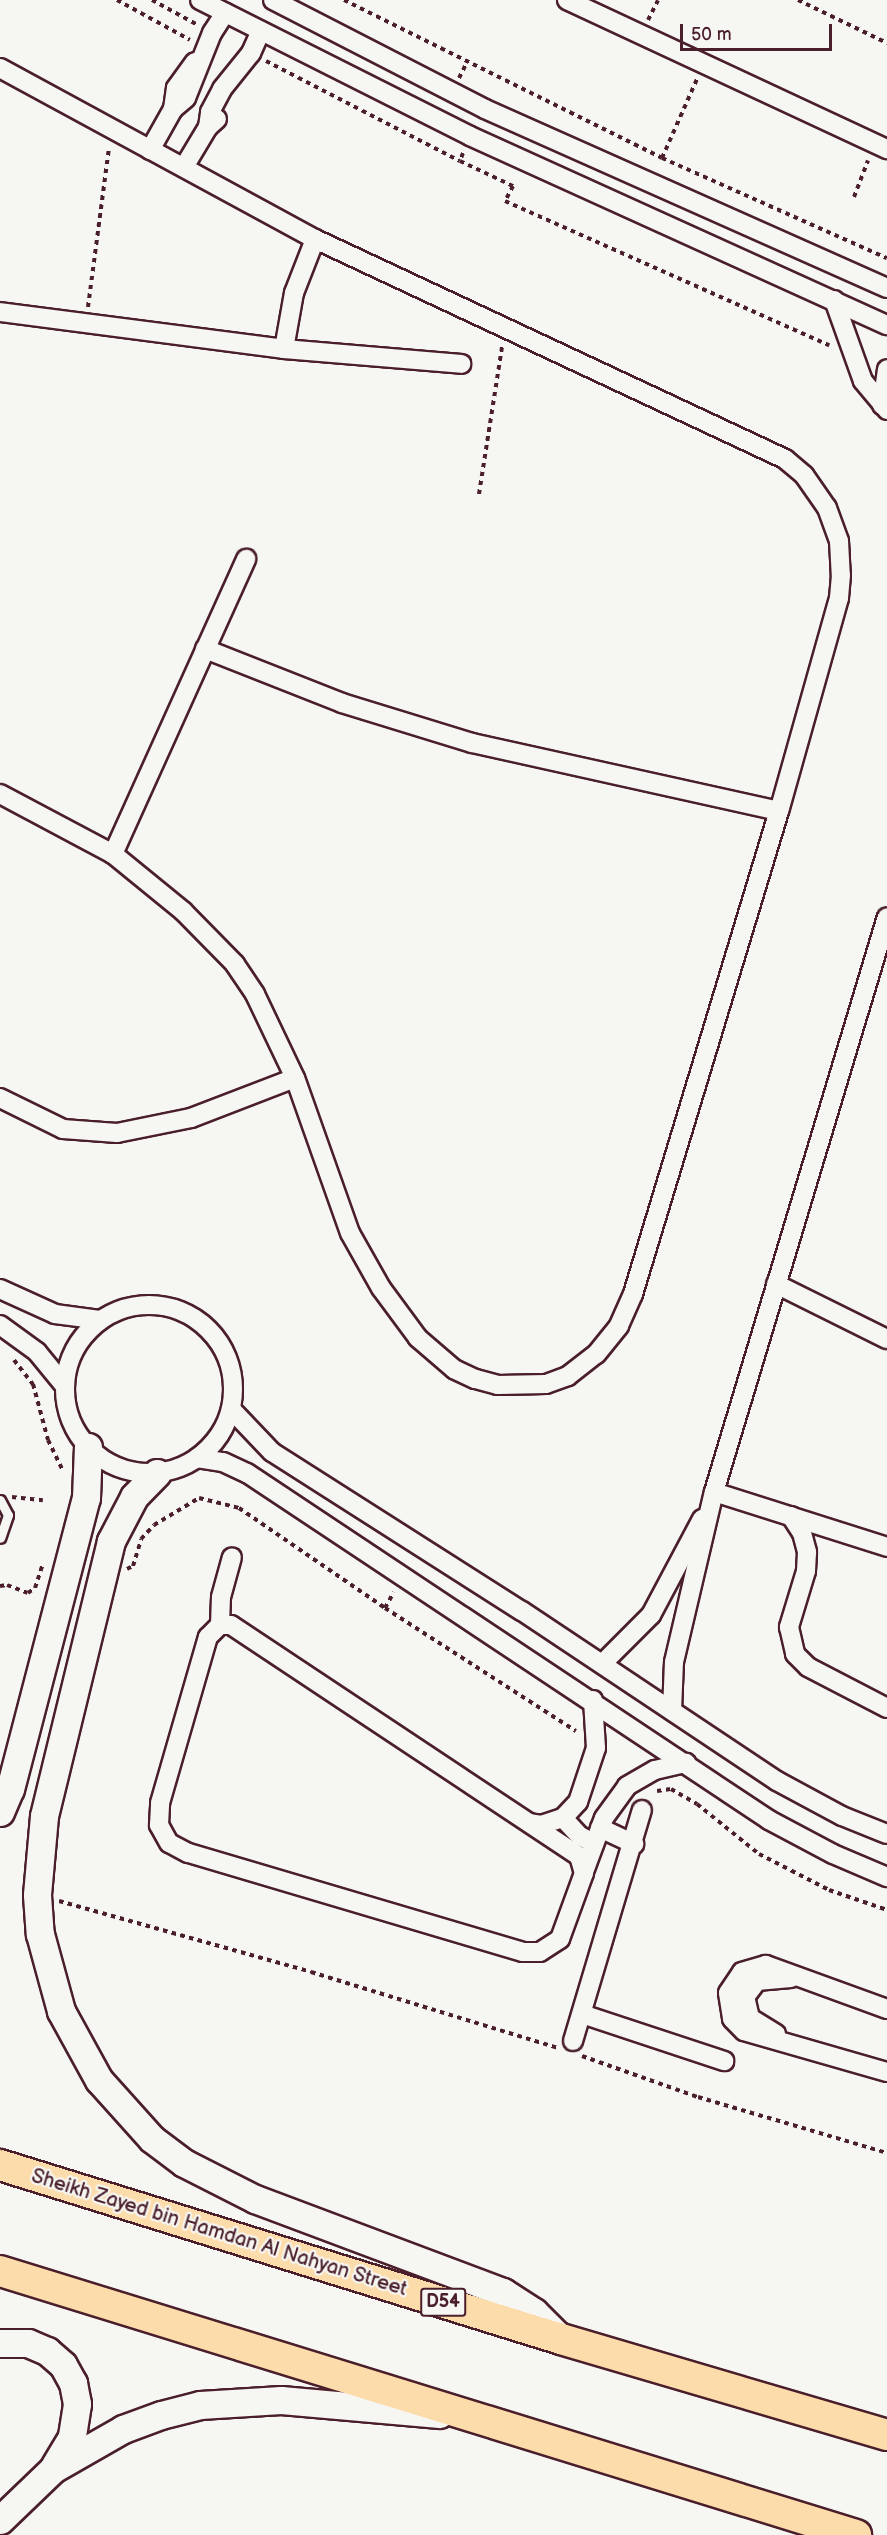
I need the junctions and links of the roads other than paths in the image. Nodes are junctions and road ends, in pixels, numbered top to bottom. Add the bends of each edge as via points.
1 (201, 0) edge
2 (273, 0) edge
3 (567, 0) edge
4 (225, 13) junction
5 (261, 31) junction
6 (0, 68) edge
7 (881, 146) edge
8 (150, 150) junction
9 (184, 167) junction
10 (315, 239) junction
11 (887, 288) edge
12 (834, 300) junction
13 (0, 312) edge
14 (887, 325) edge
15 (284, 349) junction
16 (461, 364) dead end
17 (887, 369) edge
18 (884, 408) edge
19 (246, 559) dead end
20 (205, 649) junction
21 (0, 794) edge
22 (779, 811) junction
23 (113, 854) junction
24 (887, 917) edge
25 (295, 1078) junction
26 (0, 1098) edge
27 (776, 1284) junction
28 (0, 1289) edge
29 (100, 1320) junction
30 (0, 1325) edge
31 (887, 1339) edge
32 (64, 1385) junction
33 (231, 1409) junction
34 (88, 1447) junction
35 (197, 1458) junction
36 (157, 1473) junction
37 (714, 1492) junction
38 (1, 1501) edge
39 (791, 1516) junction
40 (0, 1537) edge
41 (887, 1547) edge
42 (232, 1557) dead end
43 (220, 1625) junction
44 (602, 1664) junction
45 (593, 1700) junction
46 (887, 1708) edge
47 (672, 1711) junction
48 (686, 1763) junction
49 (644, 1802) road end
50 (0, 1812) edge
51 (563, 1818) junction
52 (530, 1823) junction
53 (887, 1834) edge
54 (597, 1835) junction
55 (634, 1844) junction
56 (585, 1869) junction
57 (887, 1877) edge
58 (887, 2009) edge
59 (582, 2014) junction
60 (570, 2048) road end
61 (724, 2061) dead end
62 (887, 2072) edge
63 (0, 2165) edge
64 (0, 2271) edge
65 (561, 2339) junction
66 (0, 2343) edge
67 (466, 2417) junction
68 (887, 2435) edge
69 (53, 2469) junction
70 (0, 2520) edge
71 (856, 2535) edge

1 - 4 street
2 - 11 street via 485,109
3 - 7 street
4 - 5 street
4 - 8 street via 176,87 173,109
5 - 9 street via 237,75 228,104 208,126
5 - 12 street via 470,136
6 - 8 street
8 - 9 street
9 - 10 street
10 - 15 street via 294,293
10 - 22 street via 761,446 785,459 819,493 839,541 839,598
12 - 14 street
12 - 18 street via 850,354 863,381
13 - 15 street
15 - 16 street
17 - 18 street
19 - 20 street
20 - 22 street via 342,703 472,743
20 - 23 street
21 - 23 street
22 - 25 street via 627,1310 609,1341 568,1376 534,1385 498,1385 453,1369 418,1338 381,1288 350,1233
23 - 25 street via 183,911 235,964 255,994
24 - 27 street
25 - 26 street via 190,1118 117,1133 63,1128
27 - 31 street
27 - 37 street
28 - 29 street via 55,1314
29 - 32 street via 71,1355
29 - 33 street via 134,1306 152,1305 171,1308 195,1320 225,1354 232,1381
30 - 32 street via 37,1352
32 - 34 street via 70,1418
33 - 35 street via 218,1437
33 - 44 street via 273,1452
34 - 36 street via 127,1471
34 - 50 street via 86,1498 10,1789
35 - 36 street
35 - 45 street via 223,1462 248,1473
36 - 65 street via 124,1510 106,1563 44,1816 37,1895 40,1934 60,2011 99,2080 152,2139 218,2183 503,2292 534,2312
37 - 39 street
37 - 44 street via 651,1615
37 - 47 street via 674,1662
38 - 40 lane via 8,1515
39 - 41 street
39 - 46 street via 802,1533 807,1552 806,1571 789,1626 795,1654 808,1667
42 - 43 street via 221,1597
43 - 52 street via 231,1625
43 - 56 street via 208,1637 160,1803 159,1824 169,1843 188,1853 532,1953 549,1949 560,1939
44 - 47 street
45 - 48 street
45 - 51 street via 596,1748 578,1802
47 - 53 street via 809,1799
48 - 54 street via 655,1770 627,1786
48 - 57 street via 801,1838
49 - 55 street
51 - 52 street via 541,1825
51 - 54 street via 580,1836
52 - 56 street via 576,1854
54 - 55 street
54 - 56 street
55 - 59 street
58 - 62 street via 774,1966 749,1968 731,1986 728,2002 732,2019 744,2031
59 - 60 street
59 - 61 street
63 - 65 main road, Sheikh Zayed bin Hamdan Al Nahyan Street / D54
64 - 67 main road
65 - 68 main road, Sheikh Zayed bin Hamdan Al Nahyan Street / D54
66 - 69 street via 28,2343 47,2351 63,2365 73,2383 77,2404 72,2437
67 - 69 street via 280,2400 210,2404 160,2415 123,2429
67 - 71 main road
69 - 70 street

